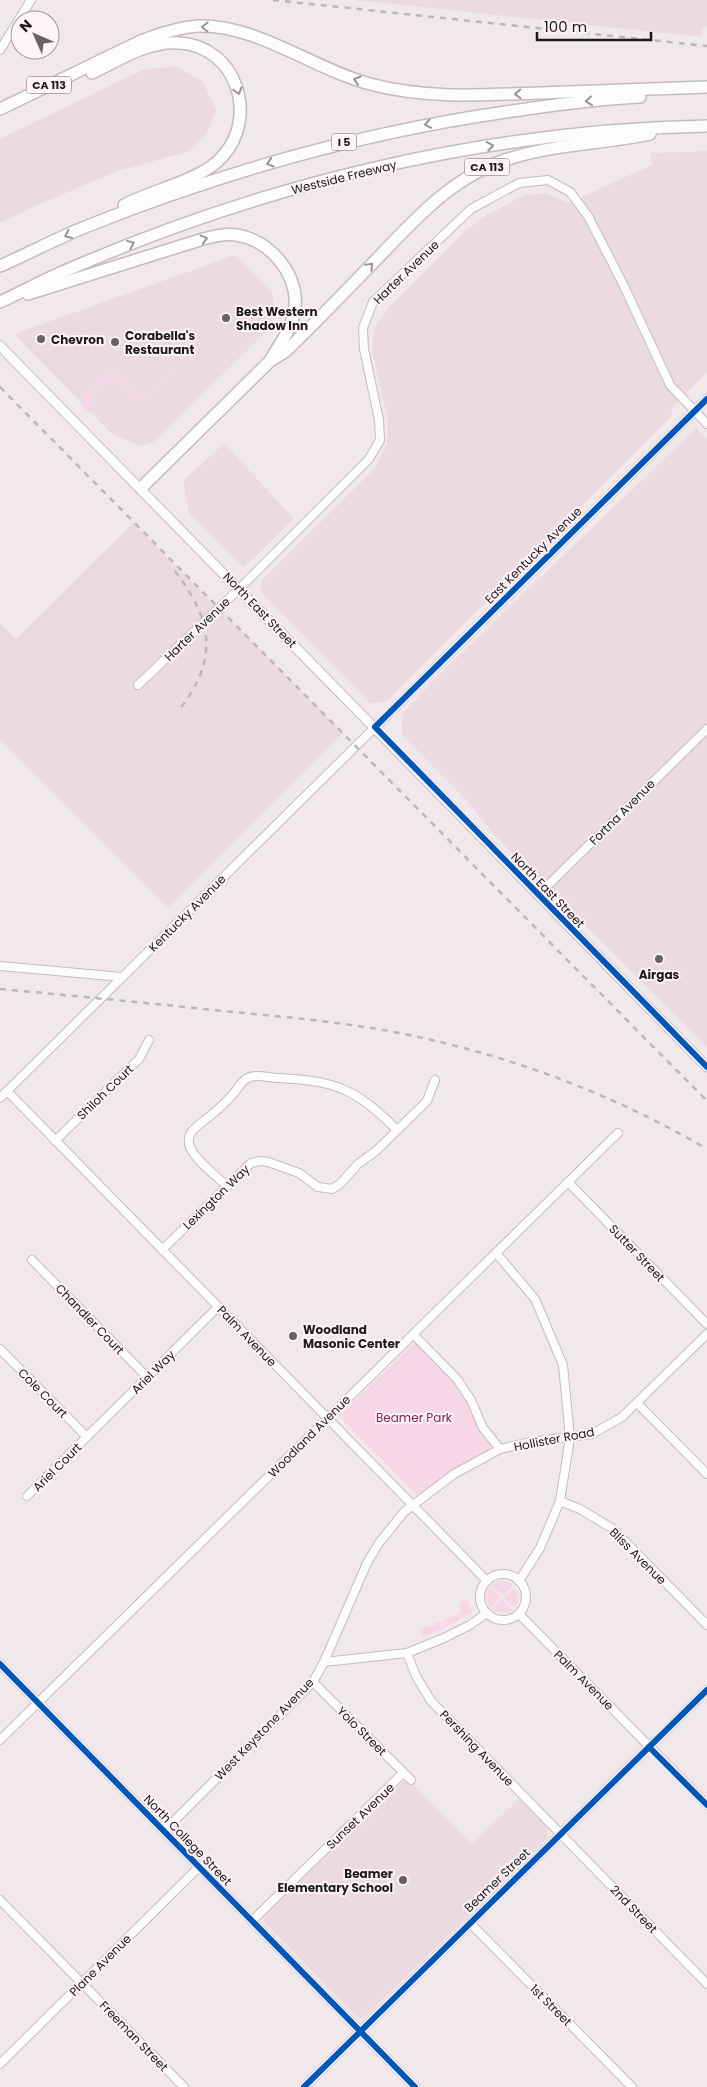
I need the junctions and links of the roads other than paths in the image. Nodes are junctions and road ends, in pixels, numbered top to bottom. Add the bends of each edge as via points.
1 (31, 0) edge
2 (0, 50) edge
3 (707, 87) edge
4 (707, 94) edge
5 (0, 109) edge
6 (0, 117) edge
7 (685, 126) junction
8 (707, 126) edge
9 (87, 226) junction
10 (0, 266) edge
11 (3, 300) edge
12 (0, 346) edge
13 (270, 361) junction
14 (707, 399) edge
15 (694, 412) junction
16 (707, 424) edge
17 (141, 488) junction
18 (239, 589) junction
19 (138, 685) dead end
20 (374, 727) junction
21 (707, 729) edge
22 (538, 895) junction
23 (0, 966) edge
24 (122, 977) junction
25 (149, 1040) dead end
26 (707, 1067) edge
27 (435, 1080) dead end
28 (7, 1092) junction
29 (0, 1098) edge
30 (398, 1130) junction
31 (618, 1133) dead end
32 (55, 1141) junction
33 (568, 1182) junction
34 (227, 1186) junction
35 (162, 1250) junction
36 (496, 1252) junction
37 (32, 1260) dead end
38 (218, 1307) junction
39 (707, 1324) edge
40 (413, 1334) junction
41 (707, 1334) edge
42 (0, 1349) edge
43 (147, 1378) junction
44 (637, 1403) junction
45 (327, 1418) junction
46 (87, 1437) junction
47 (570, 1438) junction
48 (500, 1449) junction
49 (707, 1474) edge
50 (27, 1496) dead end
51 (560, 1501) junction
52 (413, 1505) junction
53 (487, 1581) junction
54 (519, 1581) junction
55 (487, 1613) junction
56 (519, 1614) junction
57 (707, 1625) edge
58 (407, 1653) junction
59 (324, 1662) junction
60 (0, 1664) edge
61 (313, 1682) junction
62 (707, 1690) edge
63 (38, 1703) junction
64 (0, 1740) edge
65 (649, 1747) junction
66 (403, 1773) junction
67 (411, 1780) dead end
68 (707, 1805) edge
69 (164, 1831) junction
70 (560, 1834) junction
71 (200, 1868) junction
72 (0, 1900) edge
73 (252, 1921) junction
74 (470, 1923) junction
75 (82, 1983) junction
76 (707, 1984) edge
77 (360, 2031) junction
78 (0, 2064) edge
79 (184, 2087) edge
80 (304, 2087) edge
81 (415, 2087) edge
82 (632, 2087) edge

1 - 2 street
3 -> 5 highway, CA 113 via 488,95 393,90 350,78 259,38 219,27 198,26 161,34
4 -> 9 highway, I 5 via 558,104 383,134 211,180
6 -> 9 highway via 155,44 181,42 193,45 216,57 225,66 236,84 241,110 237,136 222,158 196,175 142,196
7 - 8 highway, Westside Freeway
11 -> 7 highway, Westside Freeway via 63,271 157,234 268,196 353,173 559,136
13 -> 7 highway, CA 113 via 286,351 425,209 470,175 526,153 633,138
9 -> 10 highway, I 5
11 -> 13 highway via 203,238 237,235 251,239 272,252 287,271 292,286 295,305 292,319
12 - 17 main road, North East Street
13 - 17 highway, CA 113
14 - 15 street, East Kentucky Avenue
15 - 16 street, Harter Avenue
15 - 18 street, Harter Avenue via 670,385 588,216 570,192 548,180 519,183 471,209 373,302 363,328 364,349 380,440 356,473
15 - 20 street, East Kentucky Avenue
17 - 18 main road, North East Street
18 - 19 street, Harter Avenue
18 - 20 main road, North East Street
20 - 22 main road, North East Street
20 - 24 street, Kentucky Avenue
21 - 22 street, Fortna Avenue
22 - 26 main road, North East Street
23 - 24 street
24 - 28 street, Kentucky Avenue
25 - 32 street, Shiloh Court via 139,1059
27 - 30 street via 427,1101
28 - 29 street, Kentucky Avenue
28 - 32 street, Palm Avenue
30 - 34 street, Lexington Way via 332,1188 318,1187 299,1173 260,1160 251,1163
30 - 34 street via 363,1098 333,1084 257,1076 247,1078 192,1131 189,1140 195,1156
31 - 33 street, Woodland Avenue
32 - 35 street, Palm Avenue
33 - 36 street, Woodland Avenue
33 - 39 street, Sutter Street
34 - 35 street, Lexington Way
35 - 38 street, Palm Avenue
36 - 40 street, Woodland Avenue
36 - 47 street via 535,1299 563,1365
37 - 43 street, Chandler Court
38 - 43 street, Ariel Way
38 - 45 street, Palm Avenue
40 - 45 street, Woodland Avenue
40 - 48 street via 460,1384 483,1428
41 - 44 street, Hollister Road
42 - 46 street, Cole Court
43 - 46 street, Ariel Way
44 - 47 street, Hollister Road via 608,1426 592,1434
44 - 49 street
45 - 52 street, Palm Avenue
45 - 63 street, Woodland Avenue
46 - 50 street, Ariel Court
47 - 48 street, Hollister Road
47 - 51 street
48 - 52 street, Hollister Road via 454,1474
51 - 54 street via 540,1548
51 - 57 street, Bliss Avenue via 613,1529
52 - 53 street, Palm Avenue
52 - 59 street, Hollister Road via 394,1524 367,1563
53 - 54 street via 503,1574
53 - 55 street via 480,1597
54 - 56 street via 526,1598
55 - 56 street via 503,1620
55 - 58 street via 444,1638
56 - 65 street, Palm Avenue
58 - 59 street
58 - 70 street, Pershing Avenue via 431,1701
59 - 61 street, West Keystone Avenue
60 - 63 street, North College Street
61 - 66 street, Yolo Street
61 - 69 street, West Keystone Avenue
62 - 65 street, Beamer Street
63 - 64 street, Woodland Avenue
63 - 69 street, North College Street
65 - 68 street, Palm Avenue
65 - 70 street, Beamer Street
66 - 67 street, Yolo Street
66 - 73 street, Sunset Avenue
69 - 71 street, North College Street
70 - 74 street, Beamer Street
70 - 76 street, 2nd Street
71 - 73 street, North College Street
71 - 75 street, Plane Avenue
72 - 75 street, Freeman Street
73 - 77 street, North College Street
74 - 77 street, Beamer Street
74 - 82 street, 1st Street
75 - 78 street, Plane Avenue
75 - 79 street, Freeman Street
77 - 80 street, Beamer Street
77 - 81 street, North College Street

